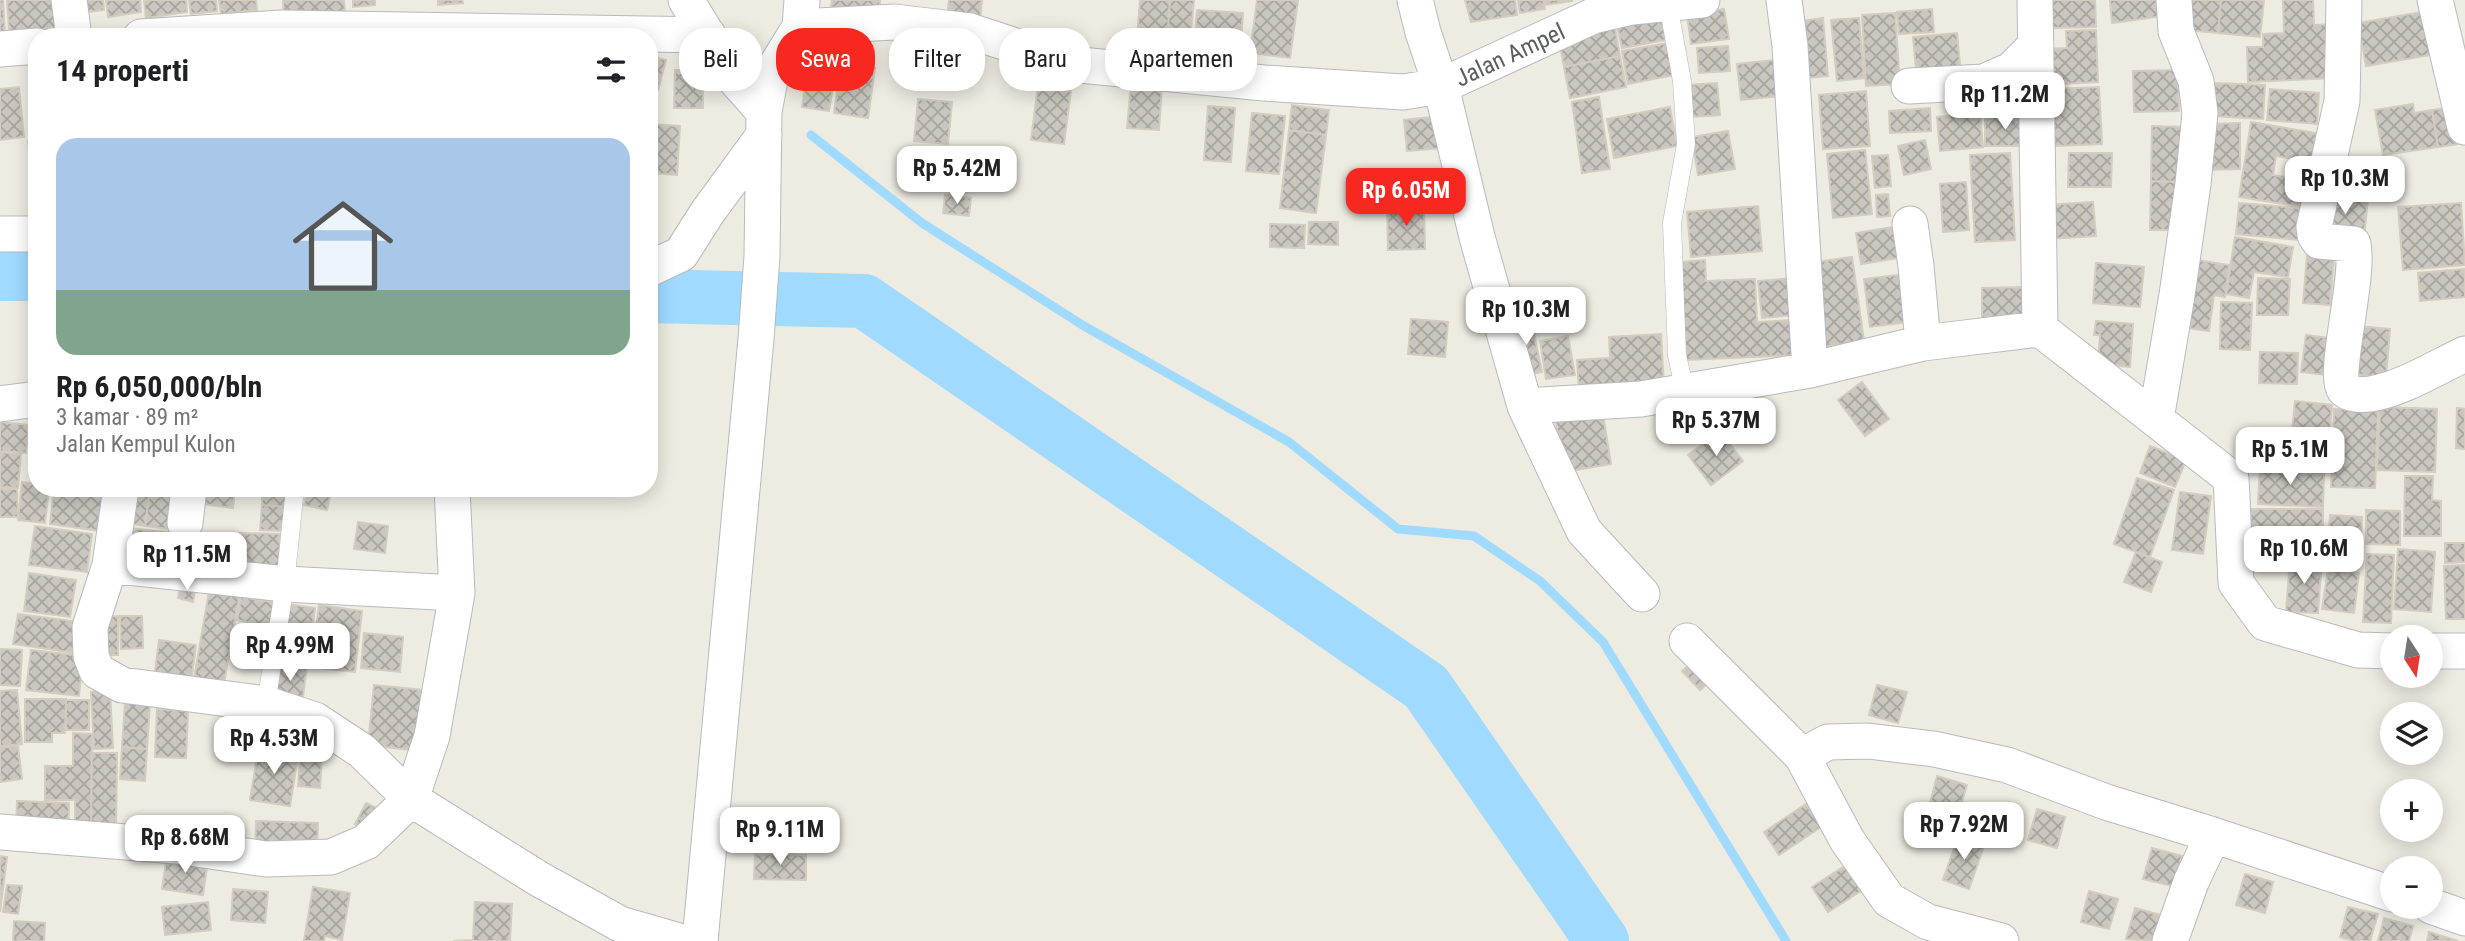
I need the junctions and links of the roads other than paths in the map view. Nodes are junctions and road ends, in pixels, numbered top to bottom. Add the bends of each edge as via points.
1 (69, 0) edge
2 (686, 0) edge
3 (1415, 0) edge
4 (1784, 0) edge
5 (2035, 0) edge
6 (2174, 0) edge
7 (2344, 0) edge
8 (2435, 0) edge
9 (1685, 2) edge
10 (1592, 8) edge
11 (801, 13) edge
12 (279, 14) edge
13 (73, 28) edge
14 (195, 28) edge
15 (565, 28) edge
16 (704, 28) edge
17 (658, 33) edge
18 (679, 34) edge
19 (2036, 45) junction
20 (28, 47) edge
21 (0, 49) edge
22 (1441, 86) junction
23 (1909, 86) dead end
24 (742, 91) edge
25 (764, 123) junction
26 (2465, 127) edge
27 (1910, 224) dead end
28 (0, 234) edge
29 (28, 234) edge
30 (658, 265) edge
31 (2040, 329) junction
32 (1923, 343) junction
33 (2465, 354) edge
34 (1810, 370) junction
35 (1685, 392) junction
36 (28, 400) edge
37 (0, 404) edge
38 (1525, 406) junction
39 (2156, 419) junction
40 (120, 497) edge
41 (189, 497) edge
42 (294, 497) edge
43 (452, 497) edge
44 (185, 523) dead end
45 (110, 565) junction
46 (285, 584) junction
47 (457, 593) junction
48 (1642, 594) dead end
49 (1687, 641) dead end
50 (2380, 651) edge
51 (2443, 651) edge
52 (2465, 651) edge
53 (266, 704) junction
54 (1802, 756) junction
55 (411, 799) junction
56 (0, 832) edge
57 (2213, 835) junction
58 (2380, 890) edge
59 (2443, 910) edge
60 (2465, 918) edge
61 (679, 941) edge
62 (700, 941) edge
63 (2001, 941) edge
64 (2170, 941) edge

1 - 13 street
2 - 16 street
3 - 22 street
4 - 34 street
5 - 19 street
6 - 39 street via 2176,31 2196,81 2200,113
7 - 33 street via 2342,101 2314,227 2319,241 2353,244 2340,371 2343,388 2370,395
8 - 26 street
9 - 10 street, Jalan Ampel
9 - 35 lane via 1682,81 1686,144 1672,223 1677,355
10 - 22 street, Jalan Ampel
11 - 22 street, Jalan Ampel via 970,32 1070,64 1403,92
11 - 25 street via 771,74
12 - 14 street
12 - 15 street
17 - 18 street
19 - 23 street via 2011,70 1984,82
19 - 31 street
20 - 21 street
22 - 38 street via 1477,237
24 - 25 street
25 - 30 street via 681,254
25 - 62 street via 756,339
27 - 32 street
28 - 29 street
31 - 32 street
31 - 39 street
32 - 34 street
34 - 35 street
35 - 38 street
36 - 37 street
38 - 48 street via 1584,531
39 - 50 street via 2237,463 2236,583 2264,623 2358,650
40 - 45 street
41 - 44 street
42 - 46 lane
43 - 47 street
45 - 46 street
45 - 53 street via 90,627 91,656 97,671 122,685
46 - 47 street
46 - 53 lane
47 - 55 street via 432,736
49 - 54 street
51 - 52 street
53 - 55 street via 315,720 362,751
54 - 57 street via 1828,742 1868,741 1934,749 2007,765
54 - 63 street via 1847,840 1889,901 1928,922
55 - 56 street via 366,842 331,857 266,859 176,846
55 - 61 street via 539,880 620,924
57 - 58 street
57 - 64 street
59 - 60 street

